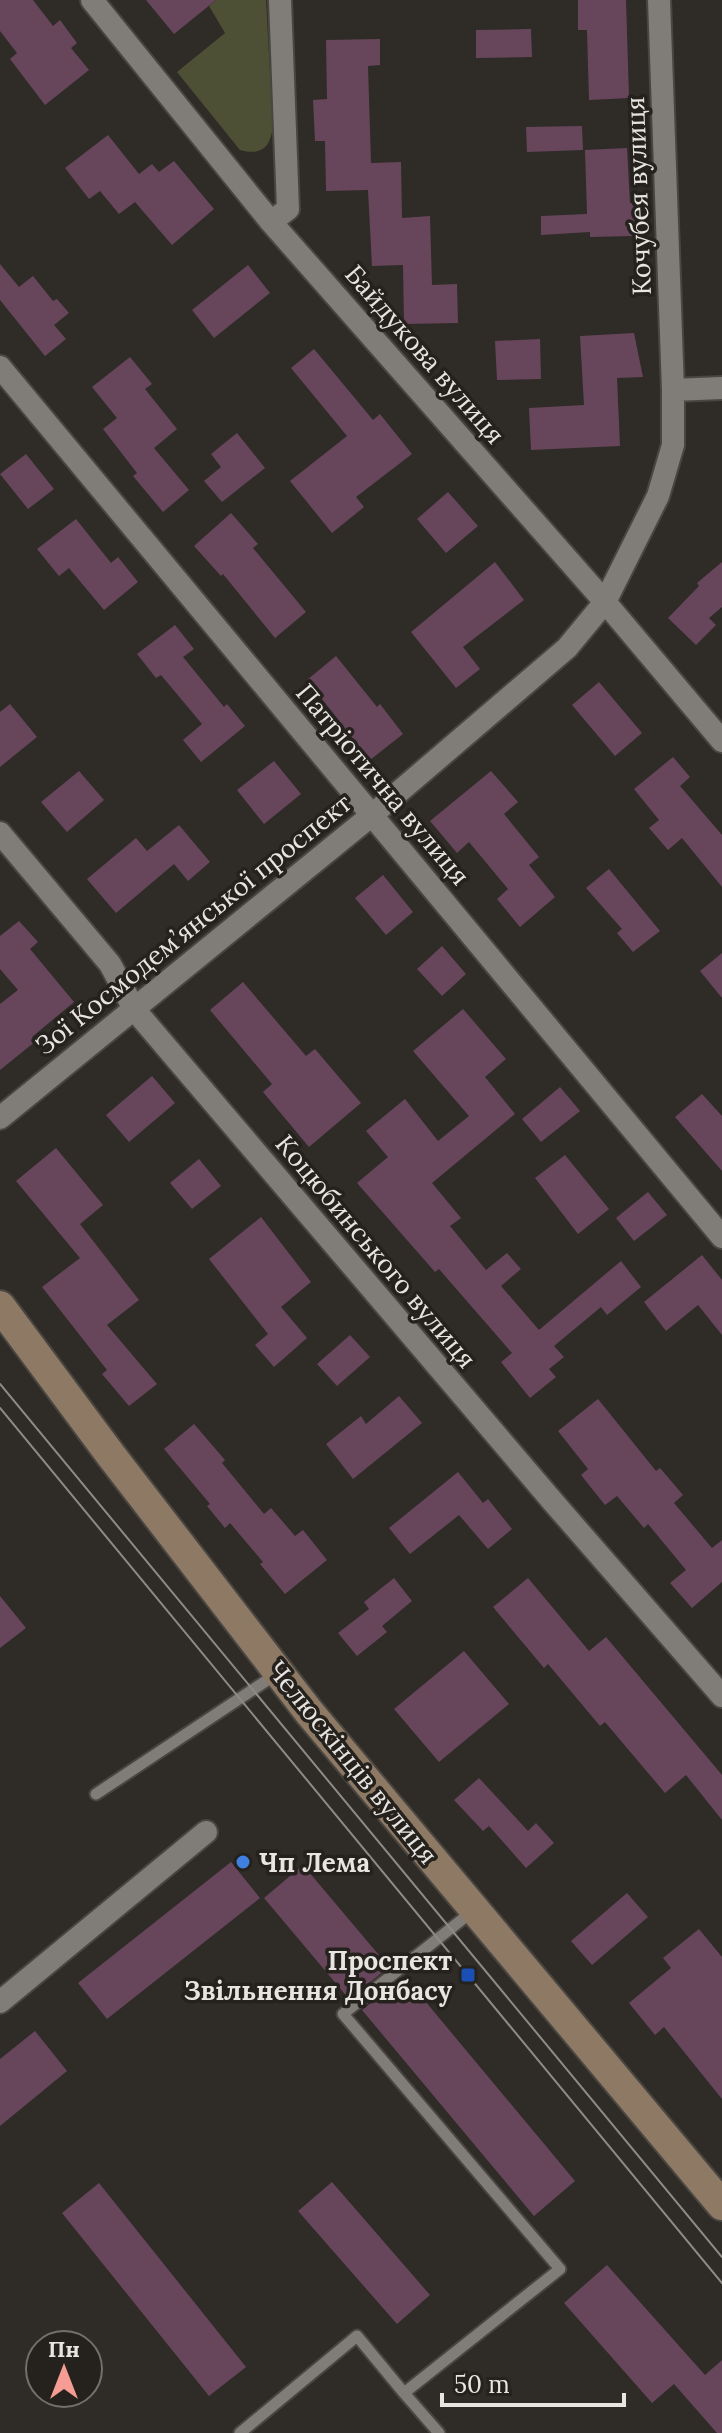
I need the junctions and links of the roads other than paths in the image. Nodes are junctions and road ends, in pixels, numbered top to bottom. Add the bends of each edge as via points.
1 (92, 0) edge
2 (280, 0) edge
3 (659, 0) edge
4 (271, 222) junction
5 (0, 367) edge
6 (722, 388) edge
7 (673, 390) junction
8 (605, 602) junction
9 (722, 741) edge
10 (372, 815) junction
11 (0, 833) edge
12 (134, 1009) junction
13 (0, 1118) edge
14 (722, 1237) edge
15 (0, 1306) edge
16 (278, 1672) junction
17 (722, 1696) edge
18 (96, 1794) dead end
19 (206, 1832) dead end
20 (475, 1910) junction
21 (0, 2002) edge
22 (722, 2205) edge
23 (404, 2393) junction
24 (240, 2433) edge
25 (439, 2433) edge

1 - 4 street, Байдукова вулиця
2 - 4 street via 288,209
3 - 7 street, Кочубея вулиця
4 - 8 street, Байдукова вулиця
5 - 10 street, Патріотична вулиця
6 - 7 street
7 - 8 street, Зої Космодем’янської проспект via 673,445 658,496
8 - 9 street, Байдукова вулиця
8 - 10 street, Зої Космодем’янської проспект via 567,648
10 - 12 street, Зої Космодем’янської проспект
10 - 14 street, Патріотична вулиця
11 - 12 street, Коцюбинського вулиця via 110,964
12 - 13 street, Зої Космодем’янської проспект
12 - 17 street, Коцюбинського вулиця
15 - 16 main road, Челюскінців вулиця
16 - 18 lane
16 - 20 main road, Челюскінців вулиця
19 - 21 street
20 - 22 main road, Челюскінців вулиця
20 - 23 lane via 343,2014 560,2269
23 - 24 lane via 357,2336
23 - 25 lane

